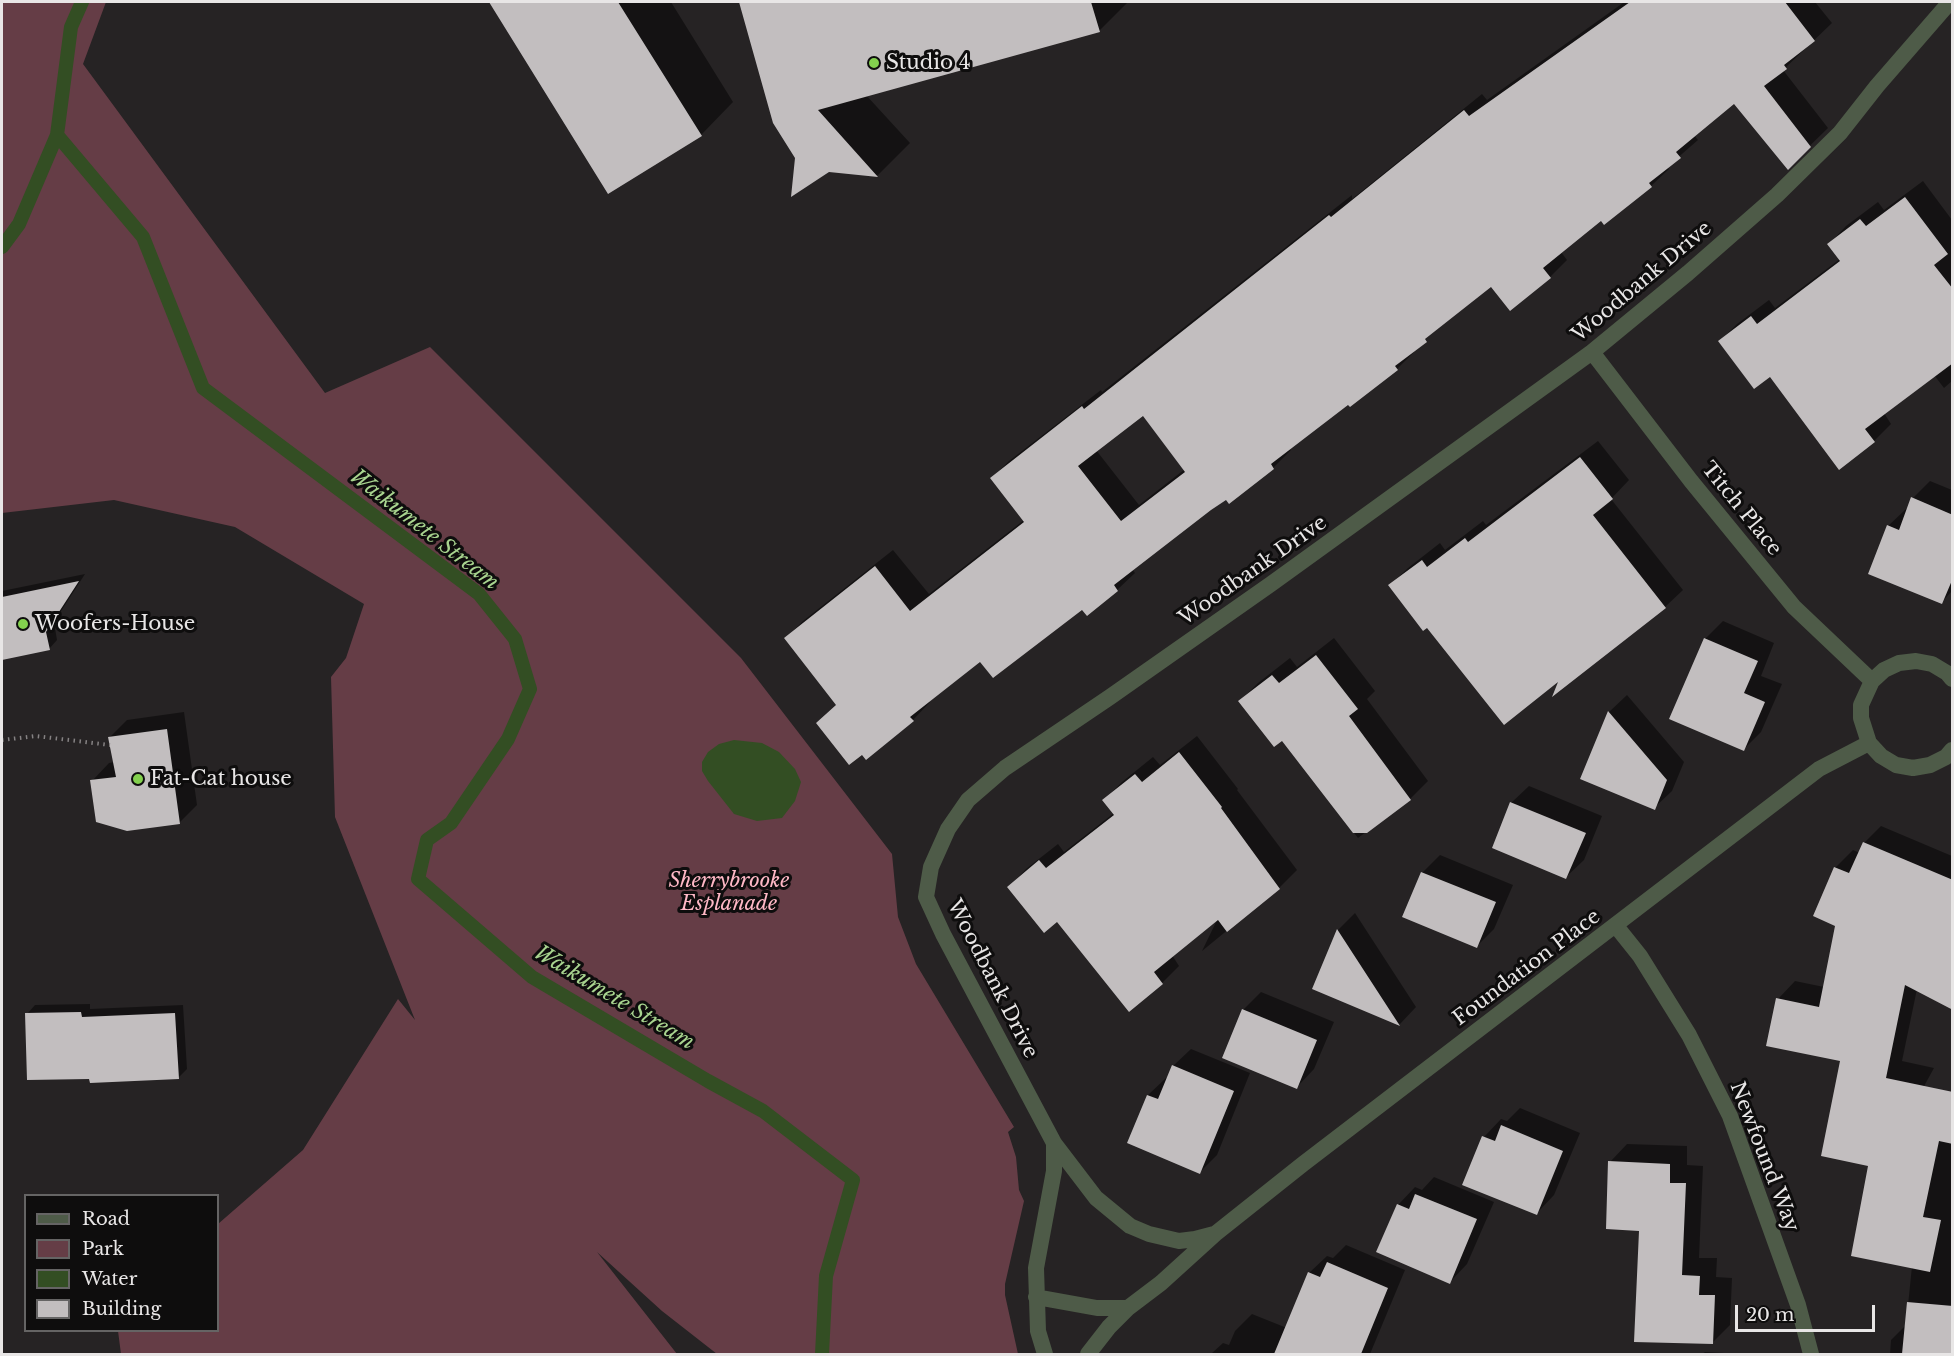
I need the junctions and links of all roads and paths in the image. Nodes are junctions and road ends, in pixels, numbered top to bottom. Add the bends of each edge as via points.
1 (1950, 2) edge
2 (1592, 352) junction
3 (1951, 673) edge
4 (1872, 681) junction
5 (2, 740) edge
6 (1869, 743) junction
7 (110, 745) dead end
8 (1953, 750) edge
9 (1616, 926) junction
10 (1054, 1143) junction
11 (1215, 1234) junction
12 (1036, 1298) junction
13 (1128, 1308) junction
14 (1045, 1354) edge
15 (1088, 1354) edge
16 (1810, 1354) edge

1 - 2 street, Woodbank Drive via 1840,133 1777,195
2 - 4 street, Titch Place via 1794,607
2 - 10 street, Woodbank Drive via 1261,591 1005,768 968,800 948,829 931,867 927,897
3 - 4 street via 1916,661 1899,663
4 - 6 street via 1861,705
5 - 7 path via 36,736
6 - 8 street via 1896,765 1913,768 1930,765
6 - 9 street, Foundation Place via 1819,770
9 - 11 street, Foundation Place
9 - 16 street, Newfound Way via 1640,956 1689,1035 1730,1116 1798,1305
10 - 11 street, Foundation Place via 1096,1198 1130,1226 1179,1241
10 - 12 street via 1052,1181 1036,1268
11 - 13 street, Foundation Place
12 - 13 street via 1097,1308
12 - 14 street via 1038,1330
13 - 15 street, Foundation Place

